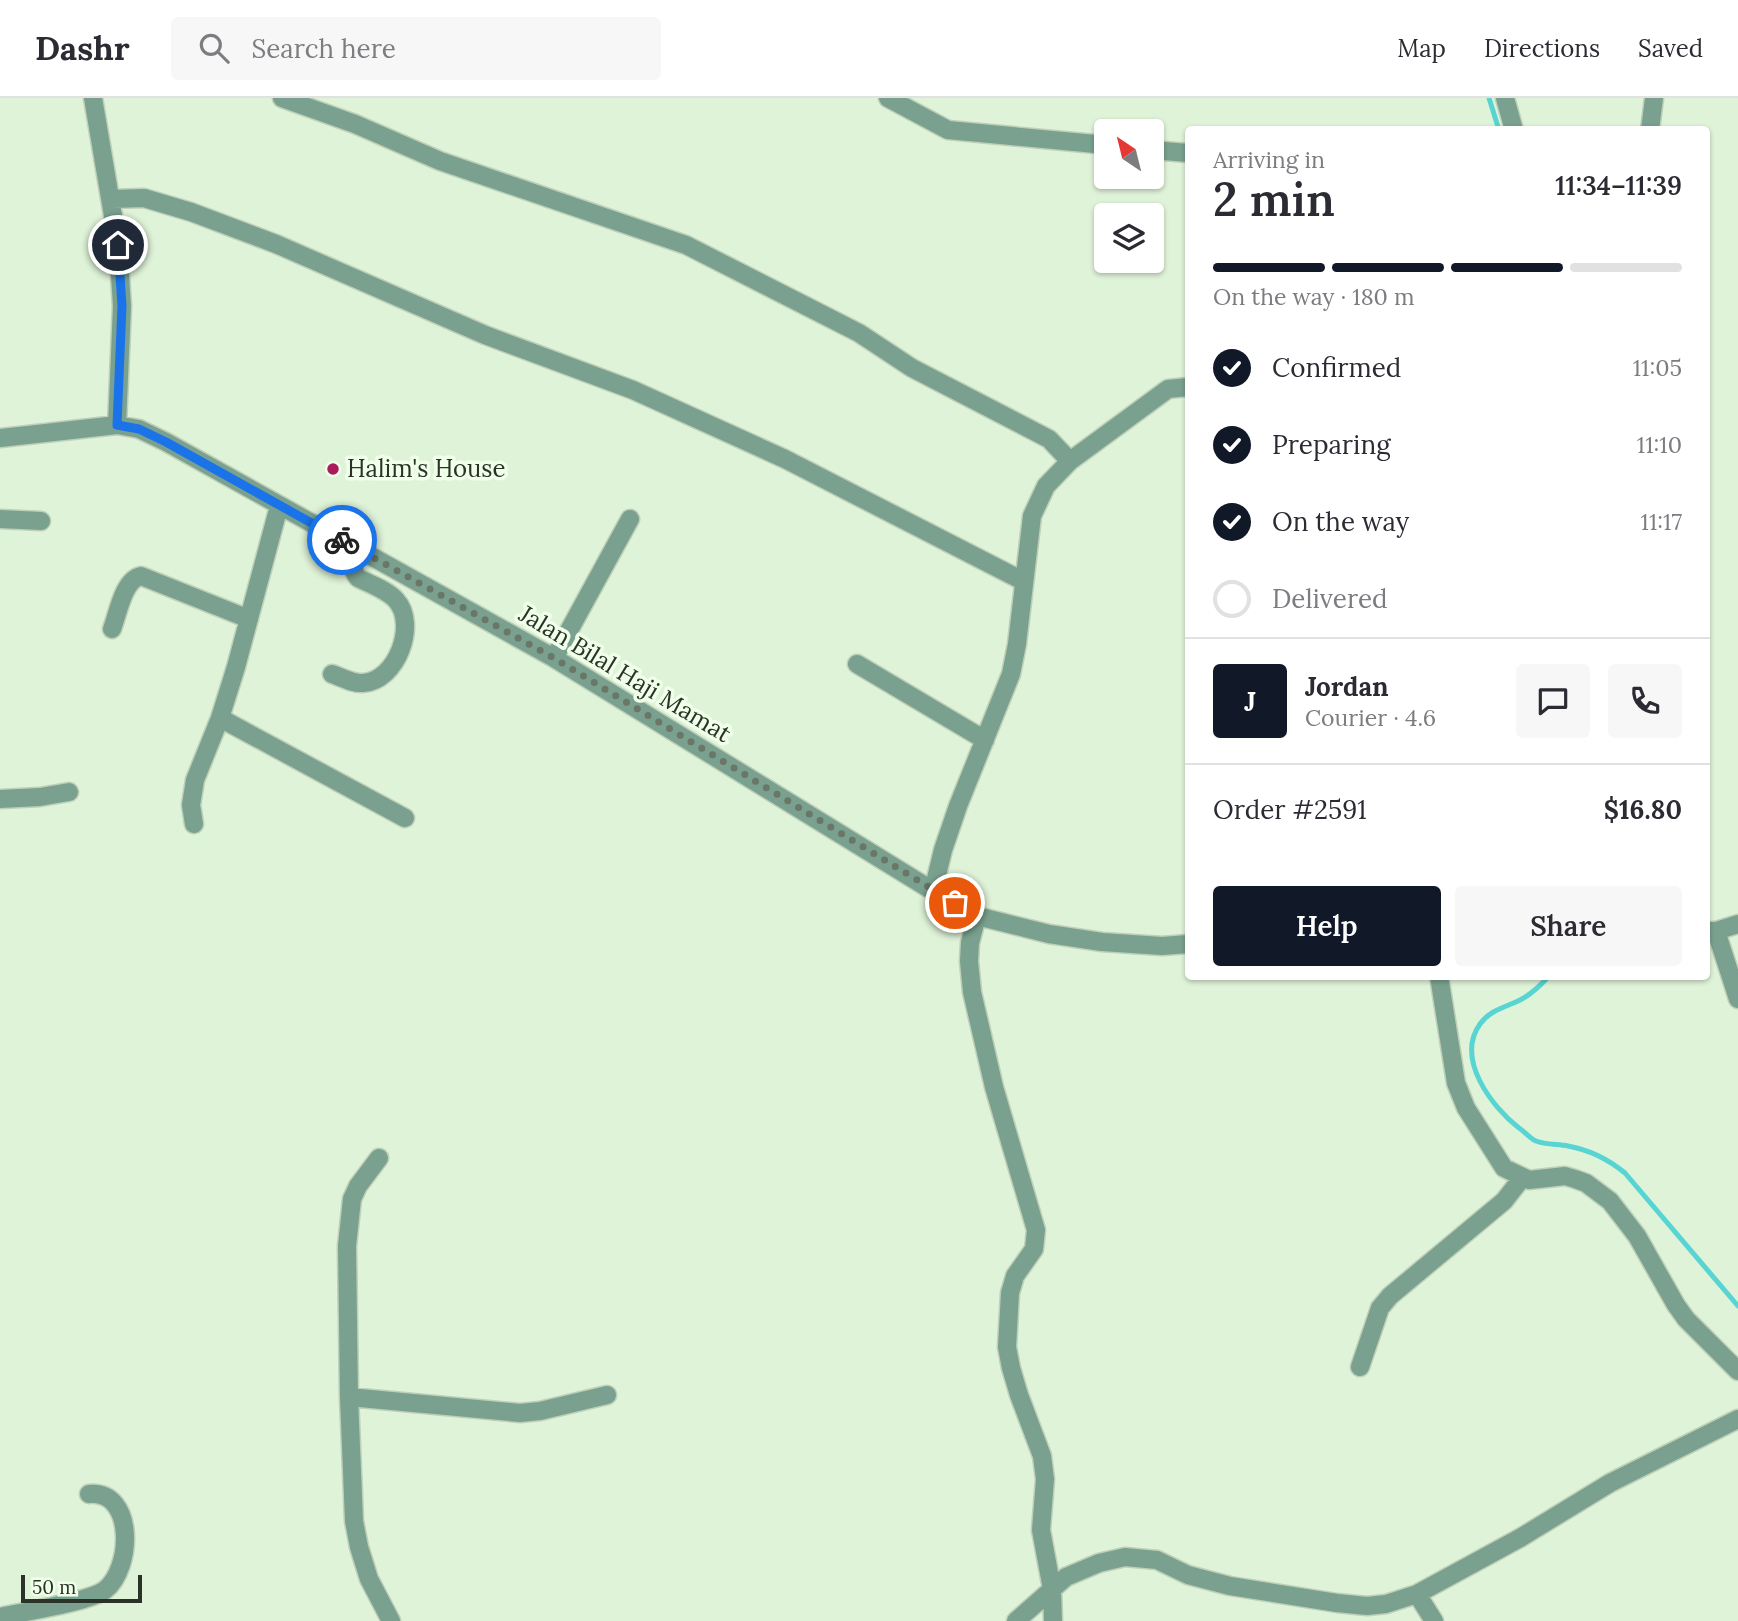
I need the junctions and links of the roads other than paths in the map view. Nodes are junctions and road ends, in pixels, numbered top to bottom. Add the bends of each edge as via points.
1 (93, 98) edge
2 (282, 98) edge
3 (888, 98) edge
4 (1505, 98) edge
5 (1654, 98) edge
6 (1513, 126) edge
7 (1650, 126) edge
8 (1094, 144) edge
9 (1164, 151) edge
10 (1185, 153) edge
11 (112, 199) junction
12 (1185, 387) edge
13 (117, 425) junction
14 (0, 438) edge
15 (1070, 461) junction
16 (279, 506) junction
17 (0, 519) edge
18 (630, 519) dead end
19 (41, 522) dead end
20 (358, 548) junction
21 (1023, 581) junction
22 (248, 619) junction
23 (112, 629) dead end
24 (554, 658) junction
25 (857, 664) dead end
26 (332, 674) dead end
27 (220, 718) junction
28 (985, 740) junction
29 (69, 792) dead end
30 (0, 799) edge
31 (405, 818) dead end
32 (194, 824) dead end
33 (933, 891) junction
34 (977, 916) junction
35 (1738, 924) edge
36 (1711, 931) edge
37 (1185, 944) edge
38 (1440, 980) edge
39 (1738, 999) edge
40 (379, 1158) dead end
41 (1522, 1178) junction
42 (1360, 1367) dead end
43 (1738, 1371) edge
44 (607, 1395) dead end
45 (349, 1397) junction
46 (1738, 1419) edge
47 (89, 1494) dead end
48 (1052, 1589) junction
49 (1417, 1594) junction
50 (0, 1617) edge
51 (391, 1621) edge
52 (1016, 1621) edge
53 (1053, 1621) edge
54 (1434, 1621) edge

1 - 11 street
2 - 15 street via 440,160 686,245 859,333 921,373 1049,439
3 - 8 street via 948,131
4 - 6 street
5 - 7 street
9 - 10 street
11 - 13 street via 122,306
11 - 21 street via 144,198 204,217 485,335 633,390 785,459
12 - 15 street via 1168,389
13 - 14 street, Jalan Bilal Haji Mamat
13 - 16 street, Jalan Bilal Haji Mamat via 166,442
15 - 21 street via 1046,486 1032,516
16 - 20 street, Jalan Bilal Haji Mamat
16 - 22 street
17 - 19 street
18 - 24 street
20 - 24 street, Jalan Bilal Haji Mamat
20 - 26 street via 354,573 396,599 405,631 393,664 376,679 364,683
21 - 28 street via 1011,674
22 - 23 street via 141,576 128,586
22 - 27 street
24 - 33 street, Jalan Bilal Haji Mamat
25 - 28 street
27 - 31 street
27 - 32 street via 195,780
28 - 33 street via 958,807
29 - 30 street
33 - 34 street, Jalan Bilal Haji Mamat
34 - 37 street, Jalan Bilal Haji Mamat via 1102,942
34 - 48 street via 968,961 972,992 994,1087 1037,1230 1034,1248 1015,1276 1010,1293 1007,1347 1042,1456 1041,1530
35 - 36 street
36 - 39 street
38 - 41 street via 1456,1083 1466,1108 1504,1168
40 - 45 street via 352,1199 347,1247
41 - 42 street via 1504,1201 1390,1296 1380,1308
41 - 43 street via 1565,1176 1586,1183 1610,1201 1686,1319
44 - 45 street via 520,1413
45 - 51 street via 354,1521 369,1579
46 - 49 street via 1610,1483
47 - 50 street via 108,1496 121,1514 125,1546 115,1580 97,1595
48 - 49 street via 1079,1570 1125,1557 1157,1560 1205,1580 1337,1603 1386,1604
48 - 52 street
48 - 53 street
49 - 54 street

